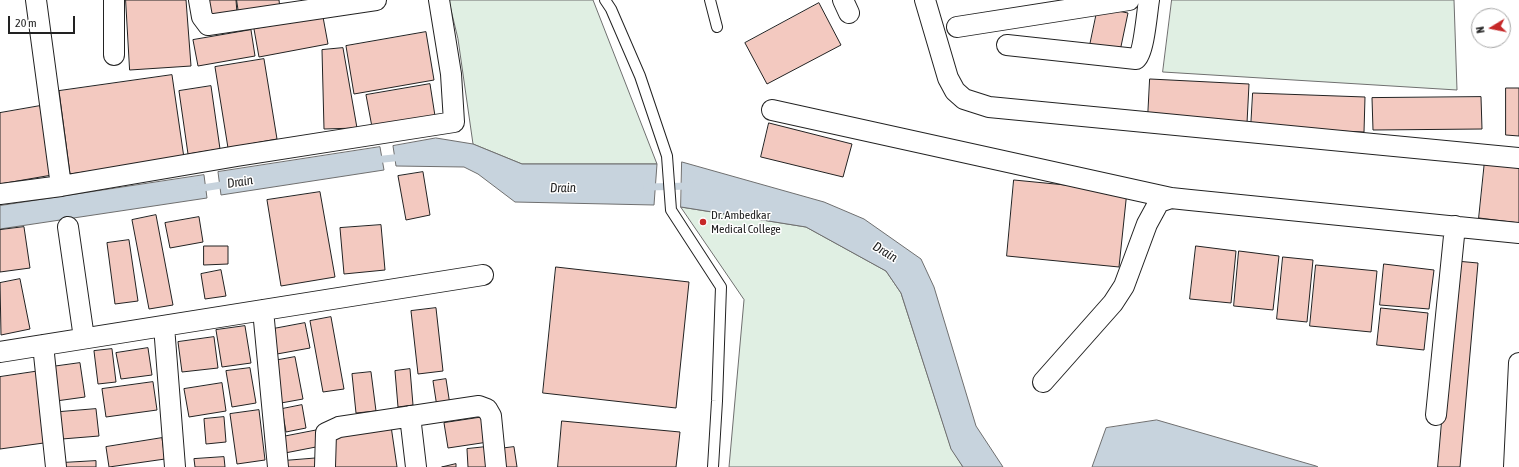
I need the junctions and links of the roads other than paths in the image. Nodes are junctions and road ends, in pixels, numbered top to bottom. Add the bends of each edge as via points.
1 (36, 0) edge
2 (114, 0) edge
3 (199, 0) edge
4 (376, 0) edge
5 (439, 0) edge
6 (605, 0) edge
7 (710, 0) edge
8 (926, 0) edge
9 (1128, 0) edge
10 (1148, 0) edge
11 (716, 27) dead end
12 (957, 27) dead end
13 (1007, 45) dead end
14 (114, 55) dead end
15 (772, 110) dead end
16 (1519, 158) edge
17 (61, 186) junction
18 (0, 194) edge
19 (1171, 198) junction
20 (1455, 226) junction
21 (68, 227) dead end
22 (1519, 233) edge
23 (483, 275) dead end
24 (263, 310) junction
25 (164, 326) junction
26 (84, 338) junction
27 (43, 345) junction
28 (0, 352) edge
29 (1519, 363) edge
30 (1043, 382) dead end
31 (1436, 415) dead end
32 (410, 416) junction
33 (1517, 426) edge
34 (56, 467) edge
35 (175, 467) edge
36 (278, 467) edge
37 (325, 467) edge
38 (416, 467) edge
39 (496, 467) edge
40 (713, 467) edge
41 (1514, 467) edge

1 - 17 street
2 - 14 street
3 - 4 street via 202,17 208,25
5 - 17 street via 451,74 454,122
6 - 40 lane via 640,76 667,156 671,210 720,287
7 - 11 lane
8 - 16 street via 948,78 955,91 964,99 988,107
9 - 12 street
10 - 13 street via 1141,50 1136,59
15 - 19 street
17 - 18 street
19 - 20 street
19 - 30 street via 1159,202 1147,224 1124,286 1113,303
20 - 22 street
20 - 31 street
21 - 26 street
23 - 24 street
24 - 25 street
24 - 36 street
25 - 26 street
25 - 35 street
26 - 27 street
27 - 28 street
27 - 34 street
29 - 33 street
32 - 37 street via 339,427 326,433
32 - 38 street
32 - 39 street via 480,406 487,409 491,416
33 - 41 street

